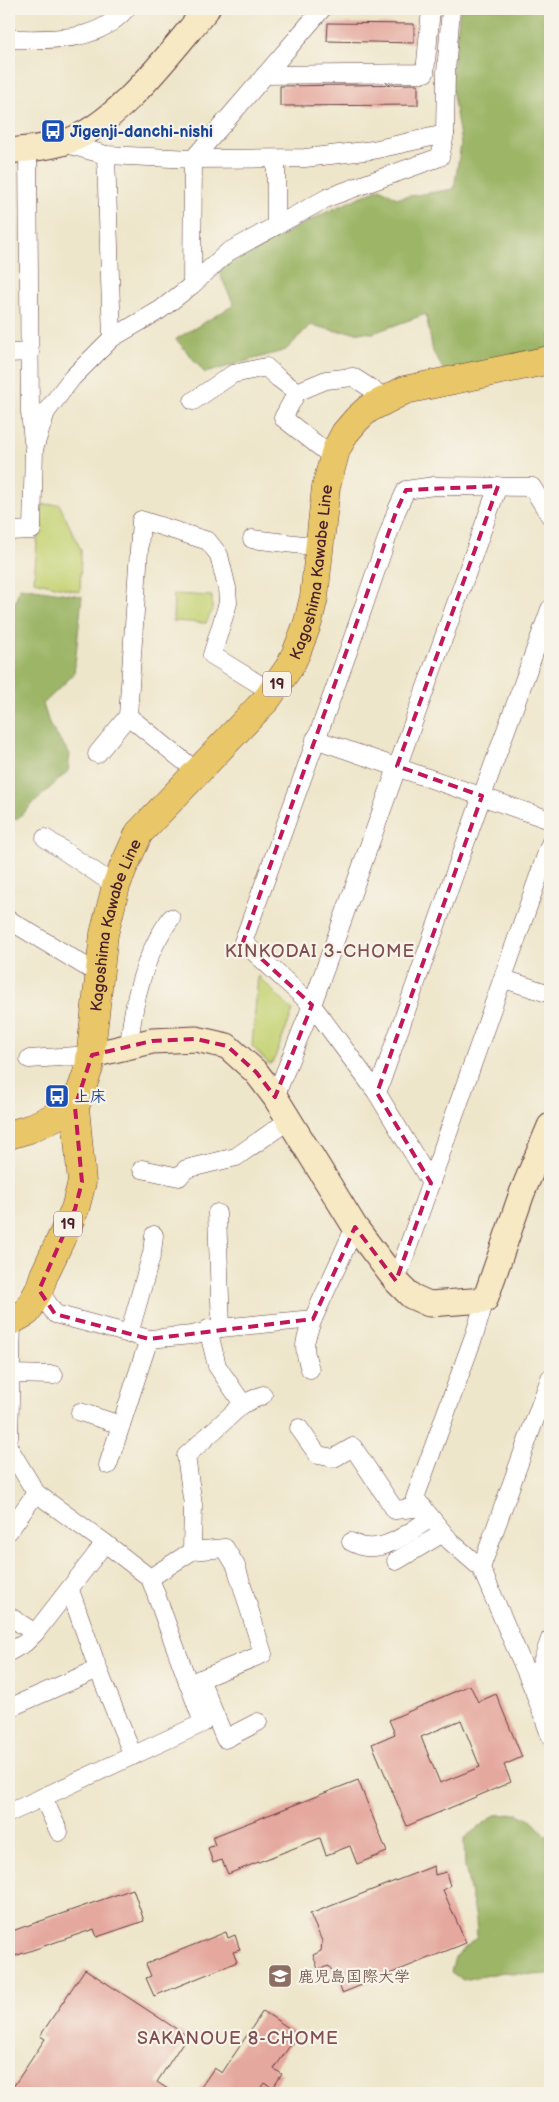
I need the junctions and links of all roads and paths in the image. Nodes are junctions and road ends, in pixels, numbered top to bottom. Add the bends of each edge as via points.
1 (126, 9) edge
2 (207, 9) edge
3 (322, 9) edge
4 (431, 9) edge
5 (451, 9) edge
6 (9, 39) edge
7 (265, 75) junction
8 (445, 134) junction
9 (63, 143) junction
10 (18, 150) edge
11 (106, 155) junction
12 (193, 159) junction
13 (276, 159) junction
14 (276, 225) junction
15 (192, 285) junction
16 (112, 338) junction
17 (30, 352) junction
18 (9, 353) edge
19 (550, 360) edge
20 (297, 392) junction
21 (386, 398) junction
22 (193, 401) dead end
23 (34, 449) junction
24 (334, 458) junction
25 (498, 486) junction
26 (550, 516) edge
27 (9, 531) edge
28 (252, 539) dead end
29 (320, 547) junction
30 (550, 609) edge
31 (272, 692) junction
32 (128, 716) junction
33 (315, 739) junction
34 (97, 754) dead end
35 (397, 766) junction
36 (196, 771) junction
37 (482, 796) junction
38 (550, 820) edge
39 (46, 838) dead end
40 (550, 844) edge
41 (116, 886) junction
42 (171, 918) dead end
43 (9, 920) edge
44 (100, 975) junction
45 (504, 979) junction
46 (550, 994) edge
47 (312, 1005) junction
48 (129, 1046) junction
49 (92, 1055) junction
50 (29, 1059) dead end
51 (377, 1093) junction
52 (275, 1097) junction
53 (75, 1107) junction
54 (290, 1120) junction
55 (550, 1126) edge
56 (9, 1135) edge
57 (142, 1170) dead end
58 (431, 1183) junction
59 (217, 1213) dead end
60 (355, 1227) junction
61 (154, 1235) dead end
62 (396, 1281) junction
63 (39, 1290) junction
64 (484, 1300) junction
65 (313, 1319) junction
66 (10, 1322) edge
67 (214, 1328) junction
68 (129, 1334) junction
69 (149, 1339) junction
70 (310, 1369) dead end
71 (10, 1374) edge
72 (54, 1375) dead end
73 (550, 1378) edge
74 (263, 1395) dead end
75 (243, 1404) junction
76 (80, 1412) dead end
77 (121, 1425) junction
78 (299, 1428) dead end
79 (9, 1438) edge
80 (9, 1448) edge
81 (108, 1465) dead end
82 (36, 1493) junction
83 (427, 1512) junction
84 (9, 1531) edge
85 (443, 1533) junction
86 (351, 1542) dead end
87 (105, 1543) junction
88 (192, 1551) junction
89 (396, 1561) dead end
90 (481, 1568) junction
91 (150, 1578) junction
92 (70, 1590) junction
93 (9, 1616) edge
94 (35, 1633) junction
95 (550, 1639) edge
96 (9, 1652) edge
97 (98, 1668) junction
98 (194, 1682) junction
99 (533, 1688) junction
100 (9, 1708) edge
101 (258, 1722) dead end
102 (550, 1735) edge
103 (133, 1756) junction
104 (44, 1797) junction
105 (9, 1813) edge
106 (59, 1832) dead end

1 - 6 street via 97,32 64,40
2 - 9 street via 113,115
3 - 7 street
4 - 7 street via 425,74
5 - 8 street
7 - 12 street
8 - 13 street via 373,150
8 - 14 street via 440,157 329,197
9 - 10 street
9 - 11 street
10 - 17 street
11 - 12 street
11 - 16 street
12 - 13 street
12 - 15 street
13 - 14 street
14 - 15 street via 228,252
15 - 16 street via 160,310
16 - 23 street via 72,378 46,412
17 - 18 street
17 - 23 street
19 - 21 main road, Kagoshima Kawabe Line / 19 via 420,385
20 - 21 street via 326,380 353,377
20 - 22 street via 266,367 233,374
20 - 24 street via 283,418
21 - 24 main road, Kagoshima Kawabe Line / 19 via 357,419 345,433
23 - 27 street via 32,530
24 - 29 main road, Kagoshima Kawabe Line / 19 via 326,488
25 - 26 street via 532,487
25 - 33 street via 434,486 406,490
25 - 35 street
28 - 29 street
29 - 31 main road, Kagoshima Kawabe Line / 19 via 308,622 290,666
30 - 37 street
31 - 32 street via 212,655 228,604 219,555 208,541 141,520
31 - 36 main road, Kagoshima Kawabe Line / 19
32 - 34 street
32 - 36 street
33 - 35 street
33 - 47 street via 243,942
35 - 37 street
35 - 47 street
36 - 41 main road, Kagoshima Kawabe Line / 19 via 139,833
37 - 38 street
37 - 51 street
39 - 41 street
40 - 45 street
41 - 44 main road, Kagoshima Kawabe Line / 19 via 104,934
42 - 48 street via 151,949 132,1018
43 - 44 street
44 - 49 main road, Kagoshima Kawabe Line / 19
45 - 46 street
45 - 58 street
47 - 51 street
47 - 52 street
48 - 49 street
48 - 52 street via 196,1038 227,1046 256,1072
49 - 50 street
49 - 53 main road, Kagoshima Kawabe Line / 19
51 - 58 street
52 - 54 street
53 - 56 main road
53 - 63 main road, Kagoshima Kawabe Line / 19 via 82,1182 75,1209
54 - 57 street via 236,1157 186,1169 179,1177
54 - 60 street
55 - 64 street
58 - 62 street
59 - 67 street
60 - 62 street
60 - 65 street
61 - 68 street
62 - 64 street via 411,1296 429,1304
63 - 66 main road, Kagoshima Kawabe Line / 19 via 27,1312
63 - 68 street via 55,1314
64 - 83 street via 415,1498
65 - 67 street
65 - 70 street via 304,1352
66 - 71 street
67 - 69 street via 192,1335
67 - 75 street via 217,1366
68 - 69 street
69 - 77 street
71 - 72 street
71 - 79 street
73 - 90 street
74 - 75 street
75 - 88 street via 186,1456 193,1505
76 - 77 street
77 - 81 street
78 - 83 street via 318,1455 334,1458 353,1447 395,1510
80 - 82 street
82 - 84 street
82 - 87 street
83 - 85 street
83 - 86 street via 394,1541 367,1547
85 - 89 street
85 - 90 street
87 - 91 street
87 - 92 street
88 - 91 street
88 - 98 street via 225,1548 236,1566 263,1654
90 - 99 street
91 - 98 street
92 - 94 street
92 - 97 street
93 - 94 street
94 - 96 street via 25,1644
95 - 99 street
97 - 100 street
97 - 103 street
98 - 101 street via 225,1739
98 - 103 street via 203,1724
99 - 102 street
103 - 104 street
104 - 105 street
104 - 106 street

